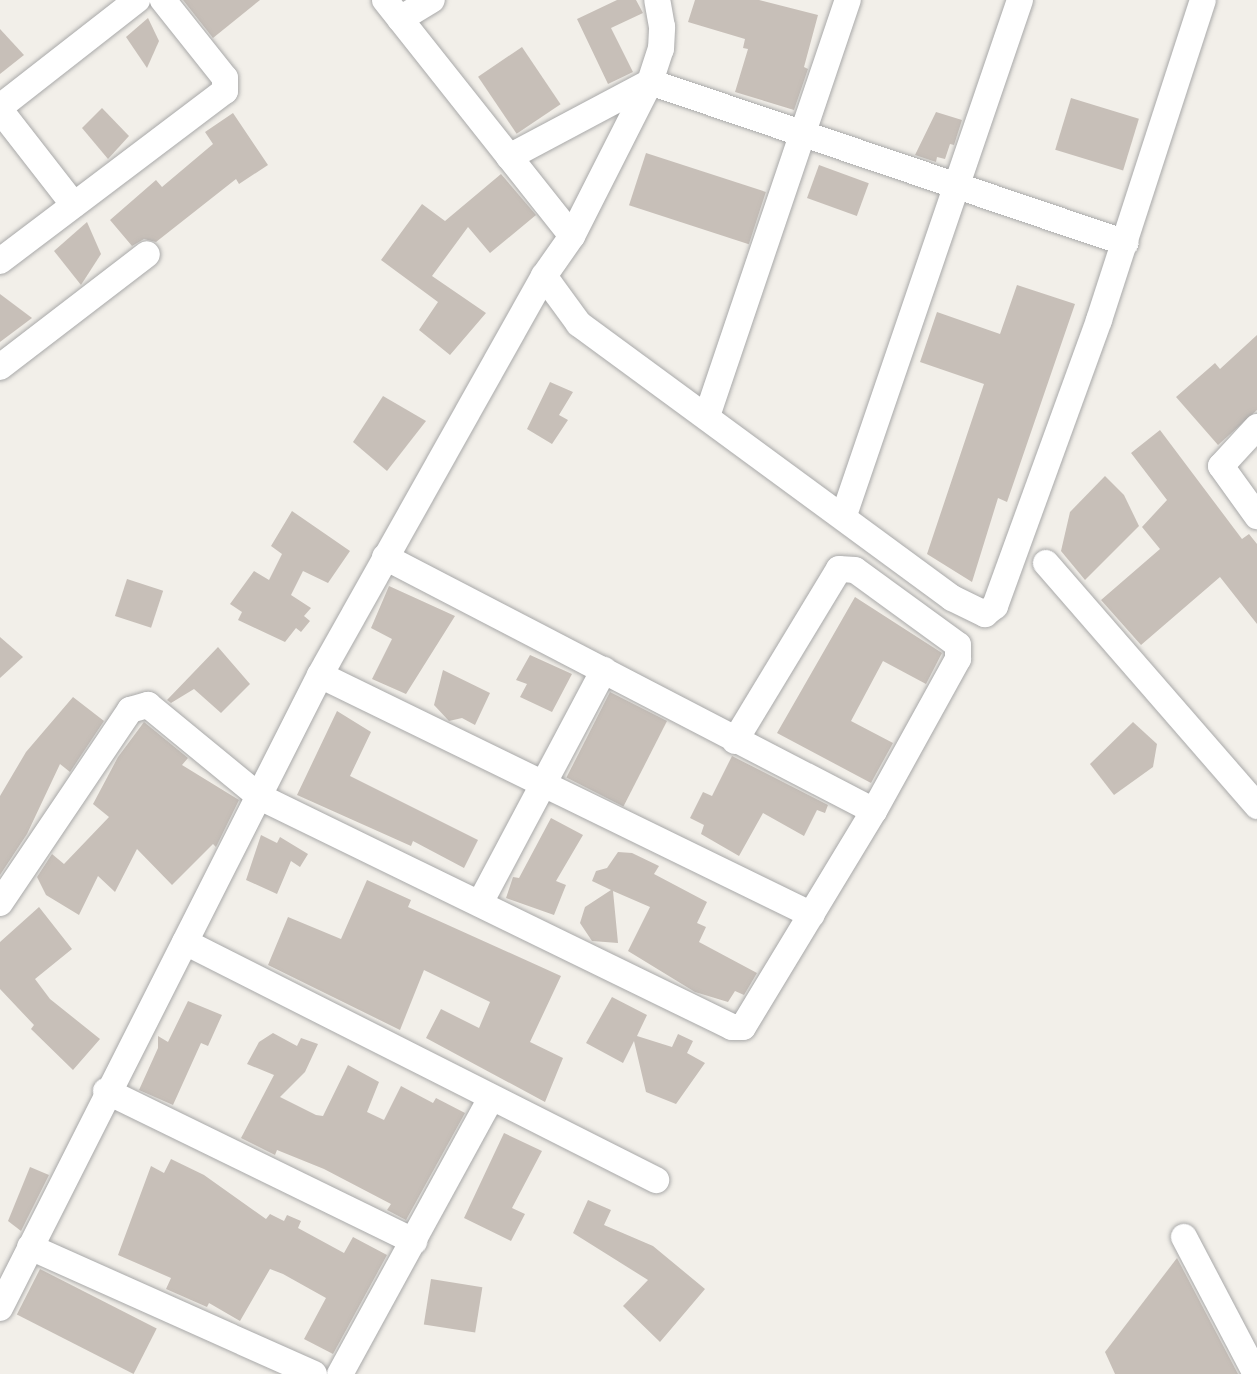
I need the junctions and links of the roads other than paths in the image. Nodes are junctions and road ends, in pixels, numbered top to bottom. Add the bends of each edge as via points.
1 (137, 0) edge
2 (163, 0) edge
3 (432, 0) edge
4 (657, 0) edge
5 (671, 0) edge
6 (848, 0) edge
7 (1020, 0) edge
8 (1203, 0) edge
9 (393, 9) edge
10 (663, 27) junction
11 (650, 82) junction
12 (0, 108) edge
13 (802, 134) junction
14 (509, 156) junction
15 (956, 186) junction
16 (74, 205) junction
17 (572, 236) junction
18 (1126, 243) junction
19 (147, 254) dead end
20 (0, 261) edge
21 (544, 276) junction
22 (0, 367) edge
23 (706, 416) junction
24 (1257, 428) edge
25 (844, 515) junction
26 (1257, 516) edge
27 (385, 557) junction
28 (1046, 563) dead end
29 (604, 670) junction
30 (320, 675) junction
31 (735, 741) junction
32 (542, 783) junction
33 (260, 797) junction
34 (1257, 806) edge
35 (874, 811) junction
36 (0, 903) edge
37 (480, 903) junction
38 (812, 915) junction
39 (185, 942) junction
40 (106, 1091) junction
41 (491, 1098) junction
42 (656, 1180) dead end
43 (1184, 1237) dead end
44 (414, 1241) junction
45 (30, 1247) junction
46 (0, 1308) edge
47 (314, 1374) edge
48 (340, 1374) edge
49 (1256, 1374) edge

1 - 12 street
2 - 16 street via 225,78 227,88
3 - 9 street
4 - 10 street
5 - 10 street
6 - 13 street
7 - 15 street
8 - 18 street
9 - 14 street
10 - 11 street
11 - 13 street
11 - 14 street
11 - 17 street
12 - 16 street
13 - 15 street
13 - 23 street
14 - 17 street
15 - 18 street
15 - 25 street
16 - 20 street
17 - 21 street
18 - 25 street via 995,606 985,614 972,611
19 - 22 street
21 - 23 street via 579,324
21 - 27 street
23 - 25 street
24 - 26 street via 1221,466
27 - 29 street
27 - 30 street
28 - 34 street
29 - 31 street
29 - 32 street
30 - 32 street
30 - 33 street
31 - 35 street
31 - 35 street via 834,573 855,570 955,640 960,651
32 - 37 street
32 - 38 street
33 - 36 street via 155,708 136,705
33 - 37 street
33 - 39 street
35 - 38 street
37 - 38 street via 738,1027 749,1024
39 - 40 street
39 - 41 street
40 - 44 street
40 - 45 street
41 - 42 street
41 - 44 street
43 - 49 street
44 - 48 street
45 - 46 street
45 - 47 street

